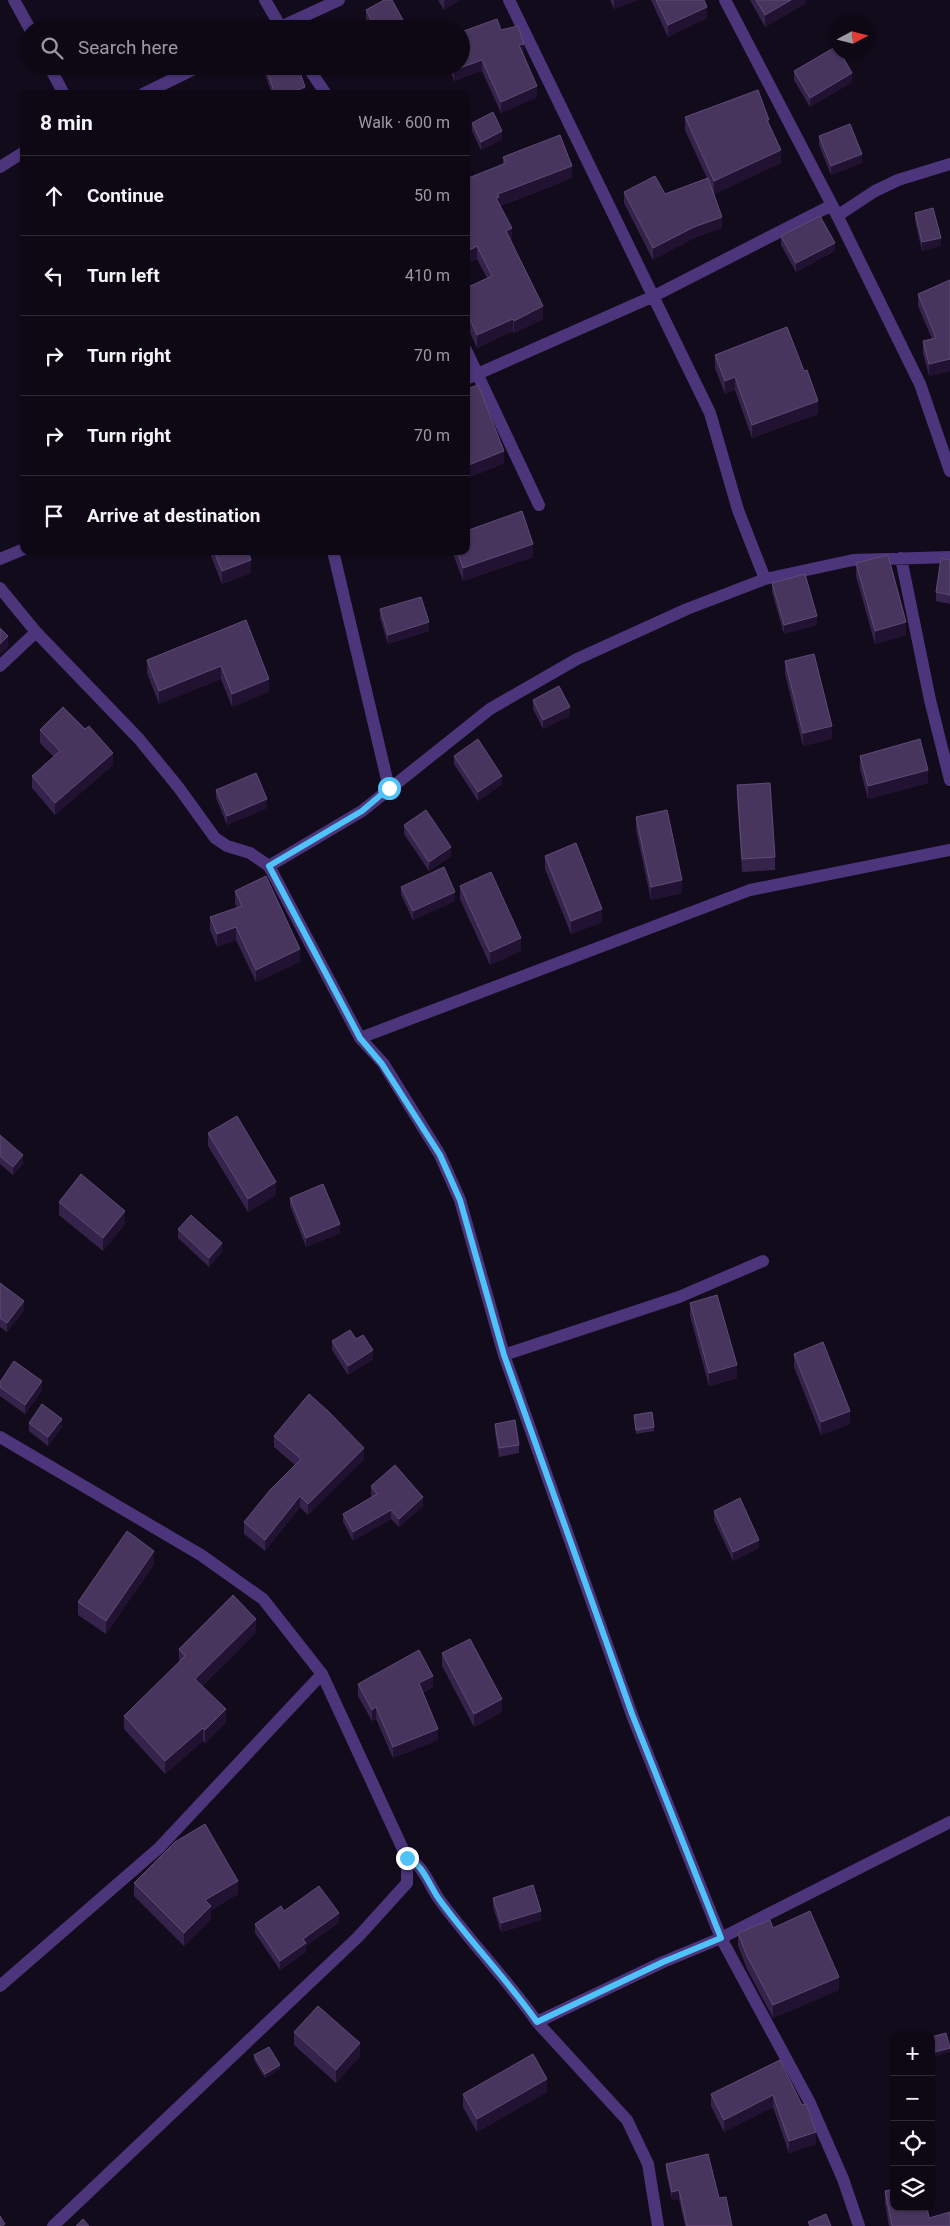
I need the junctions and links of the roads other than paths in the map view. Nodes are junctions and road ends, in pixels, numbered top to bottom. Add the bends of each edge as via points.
1 (14, 0) edge
2 (265, 0) edge
3 (339, 0) edge
4 (509, 0) edge
5 (725, 0) edge
6 (25, 20) edge
7 (276, 20) edge
8 (297, 20) edge
9 (54, 75) edge
10 (182, 75) edge
11 (314, 75) edge
12 (62, 90) edge
13 (151, 90) edge
14 (323, 90) edge
15 (20, 154) edge
16 (950, 164) edge
17 (0, 167) edge
18 (834, 210) junction
19 (654, 296) junction
20 (470, 357) edge
21 (479, 374) junction
22 (470, 377) edge
23 (950, 471) edge
24 (539, 505) dead end
25 (20, 551) edge
26 (334, 555) edge
27 (950, 557) edge
28 (901, 558) junction
29 (0, 559) edge
30 (764, 579) junction
31 (0, 588) edge
32 (36, 632) junction
33 (0, 666) edge
34 (950, 780) edge
35 (389, 788) junction
36 (950, 850) edge
37 (269, 866) junction
38 (360, 1038) junction
39 (763, 1261) dead end
40 (504, 1355) junction
41 (0, 1437) edge
42 (322, 1674) junction
43 (950, 1822) edge
44 (407, 1858) junction
45 (721, 1938) junction
46 (0, 1986) edge
47 (537, 2022) junction
48 (53, 2226) edge
49 (658, 2226) edge
50 (859, 2226) edge

1 - 6 street
2 - 7 street
3 - 8 street
4 - 19 street
5 - 18 street
9 - 12 street
10 - 13 street
11 - 14 street
15 - 17 street
16 - 18 street via 898,180
18 - 19 street
18 - 23 street via 920,384
19 - 21 street
19 - 30 street via 710,413 738,510
20 - 21 street
21 - 22 street
21 - 24 street
25 - 29 street
26 - 35 street
27 - 28 street
28 - 30 street via 853,560
28 - 34 street
30 - 35 street via 687,609 577,659 490,709
31 - 32 street
32 - 33 street
32 - 37 street via 139,739 215,838 227,846 250,852
35 - 37 street via 362,811
36 - 38 street via 750,890
37 - 38 street
38 - 40 street via 382,1064 440,1155 460,1200
39 - 40 street via 679,1297
40 - 45 street via 632,1714
41 - 42 street via 201,1555 263,1599
42 - 44 street
42 - 46 street via 159,1848
43 - 45 street
44 - 47 street via 416,1861 439,1899
44 - 48 street via 407,1883 358,1937
45 - 47 street
45 - 50 street via 809,2101 843,2179
47 - 49 street via 627,2120 648,2164

